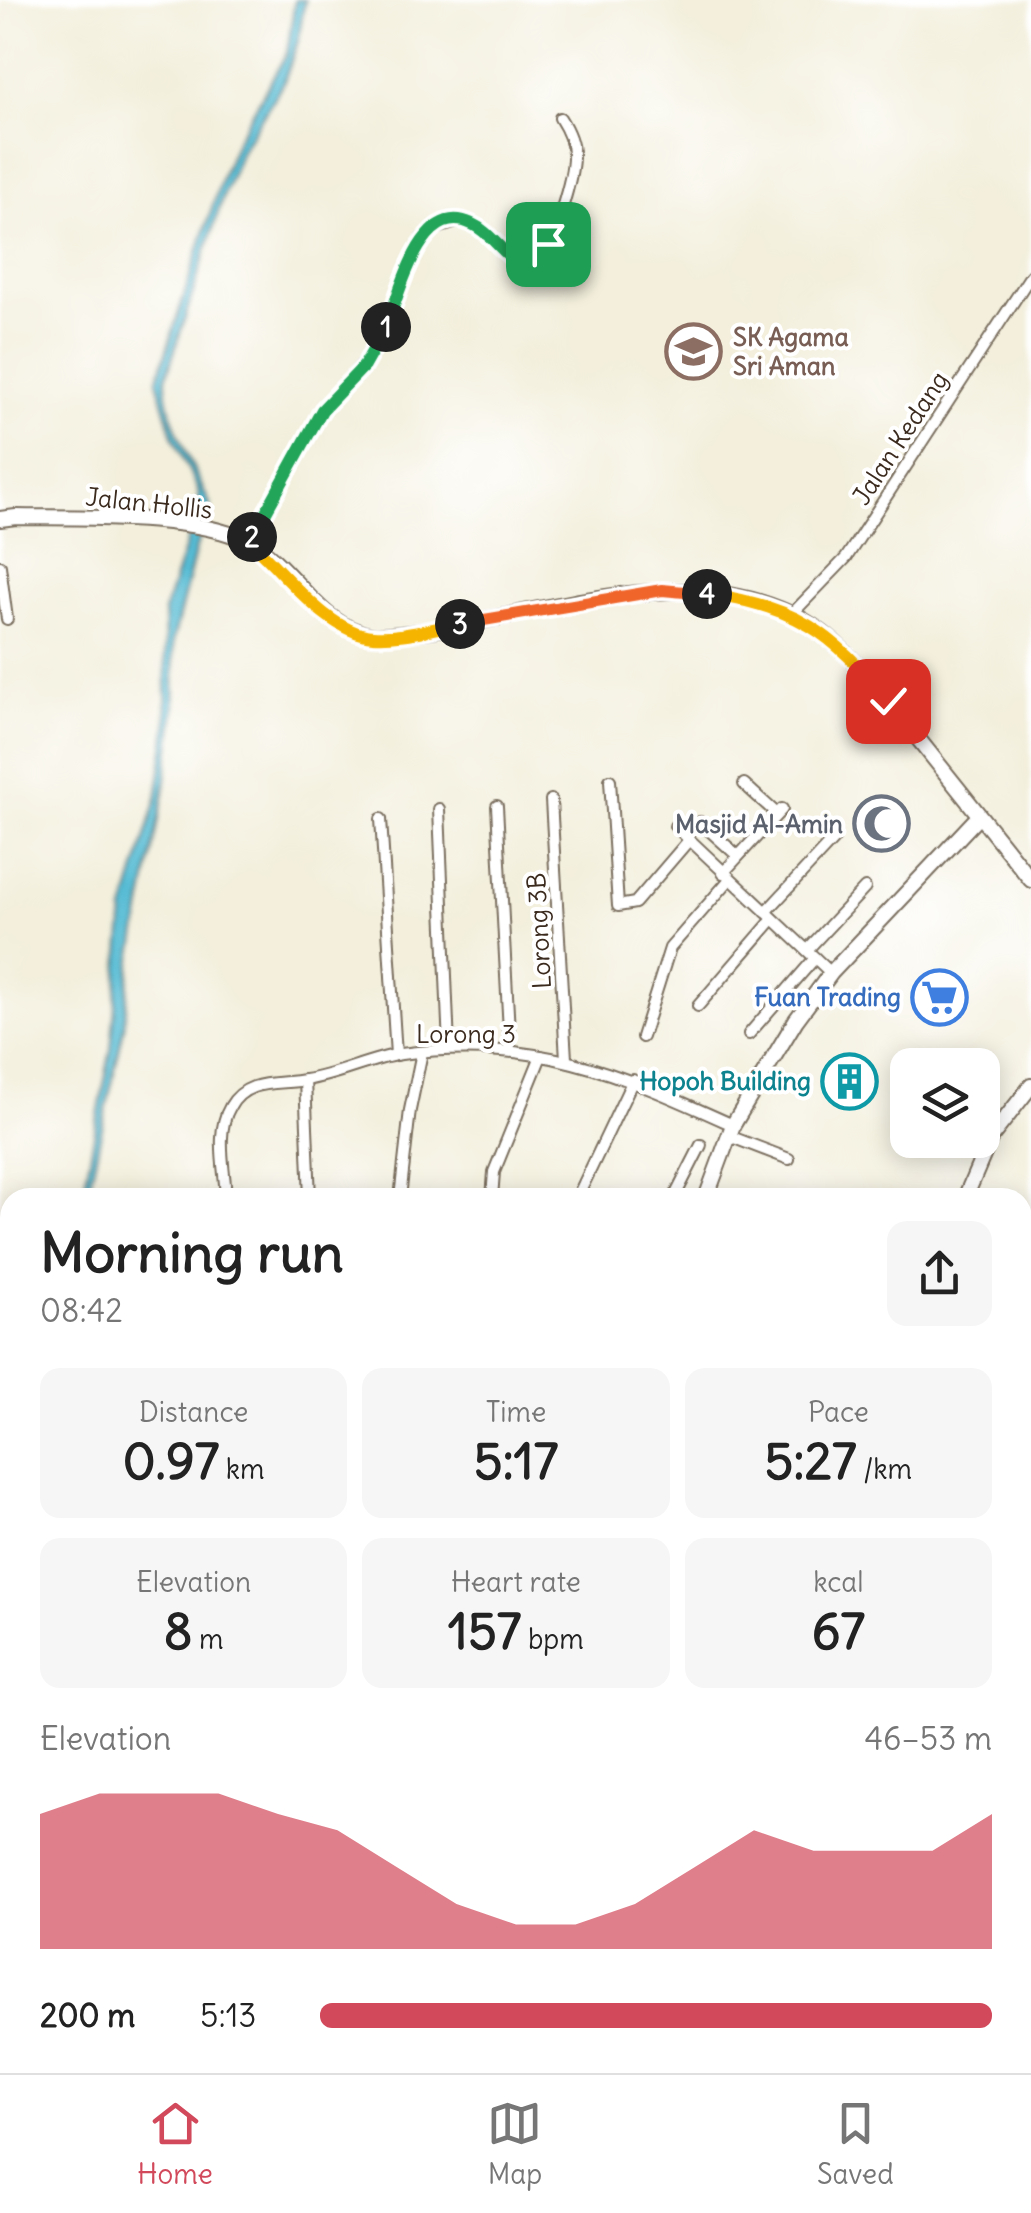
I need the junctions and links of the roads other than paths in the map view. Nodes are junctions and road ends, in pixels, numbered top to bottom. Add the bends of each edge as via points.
1 (560, 118) dead end
2 (1031, 275) edge
3 (0, 519) edge
4 (250, 542) junction
5 (0, 566) edge
6 (792, 614) junction
7 (7, 620) dead end
8 (610, 780) dead end
9 (744, 784) dead end
10 (551, 800) dead end
11 (497, 806) dead end
12 (439, 809) dead end
13 (979, 816) junction
14 (382, 820) dead end
15 (700, 822) dead end
16 (675, 826) dead end
17 (834, 839) dead end
18 (689, 840) junction
19 (738, 856) junction
20 (727, 876) junction
21 (1031, 880) edge
22 (865, 888) dead end
23 (769, 915) junction
24 (812, 954) junction
25 (832, 973) junction
26 (698, 1006) dead end
27 (749, 1034) dead end
28 (642, 1037) dead end
29 (450, 1048) junction
30 (510, 1051) junction
31 (422, 1052) junction
32 (396, 1054) junction
33 (541, 1056) junction
34 (566, 1059) junction
35 (305, 1080) junction
36 (634, 1080) junction
37 (1031, 1086) edge
38 (731, 1131) junction
39 (701, 1145) dead end
40 (788, 1159) dead end
41 (225, 1188) edge
42 (310, 1188) edge
43 (399, 1188) edge
44 (493, 1188) edge
45 (582, 1188) edge
46 (679, 1188) edge
47 (710, 1188) edge
48 (969, 1188) edge

1 - 4 street via 573,164 542,254 518,262 462,220 422,238 372,353 322,410
2 - 6 street, Jalan Kedang via 846,558
3 - 4 main road, Jalan Hollis via 187,526
4 - 6 main road, Jalan Hollis via 328,616 360,634 392,636 662,590 731,597
5 - 7 street
6 - 13 main road, Jalan Hollis via 838,645 868,676
8 - 18 street via 616,904 635,903
9 - 19 street via 779,811
10 - 34 street, Lorong 3B
11 - 30 street
12 - 29 street
13 - 21 main road, Jalan Hollis
13 - 25 main road
14 - 32 street
15 - 19 street
16 - 18 street
17 - 23 street
18 - 20 street
19 - 20 street
20 - 23 street
20 - 28 street via 670,948
22 - 24 street
23 - 24 street
23 - 26 street
24 - 25 street
24 - 27 street
25 - 38 main road via 776,1050
29 - 30 street, Lorong 3
29 - 31 street, Lorong 3
30 - 33 street, Lorong 3
31 - 32 street, Lorong 3
31 - 43 street
32 - 35 street, Lorong 3
33 - 34 street, Lorong 3
33 - 44 street
34 - 36 street, Lorong 3
35 - 41 street, Lorong 3 via 259,1084 229,1107 222,1130
35 - 42 street
36 - 38 street, Lorong 3
36 - 45 street
37 - 48 main road via 992,1137
38 - 40 street, Lorong 3
38 - 47 main road
39 - 46 street

